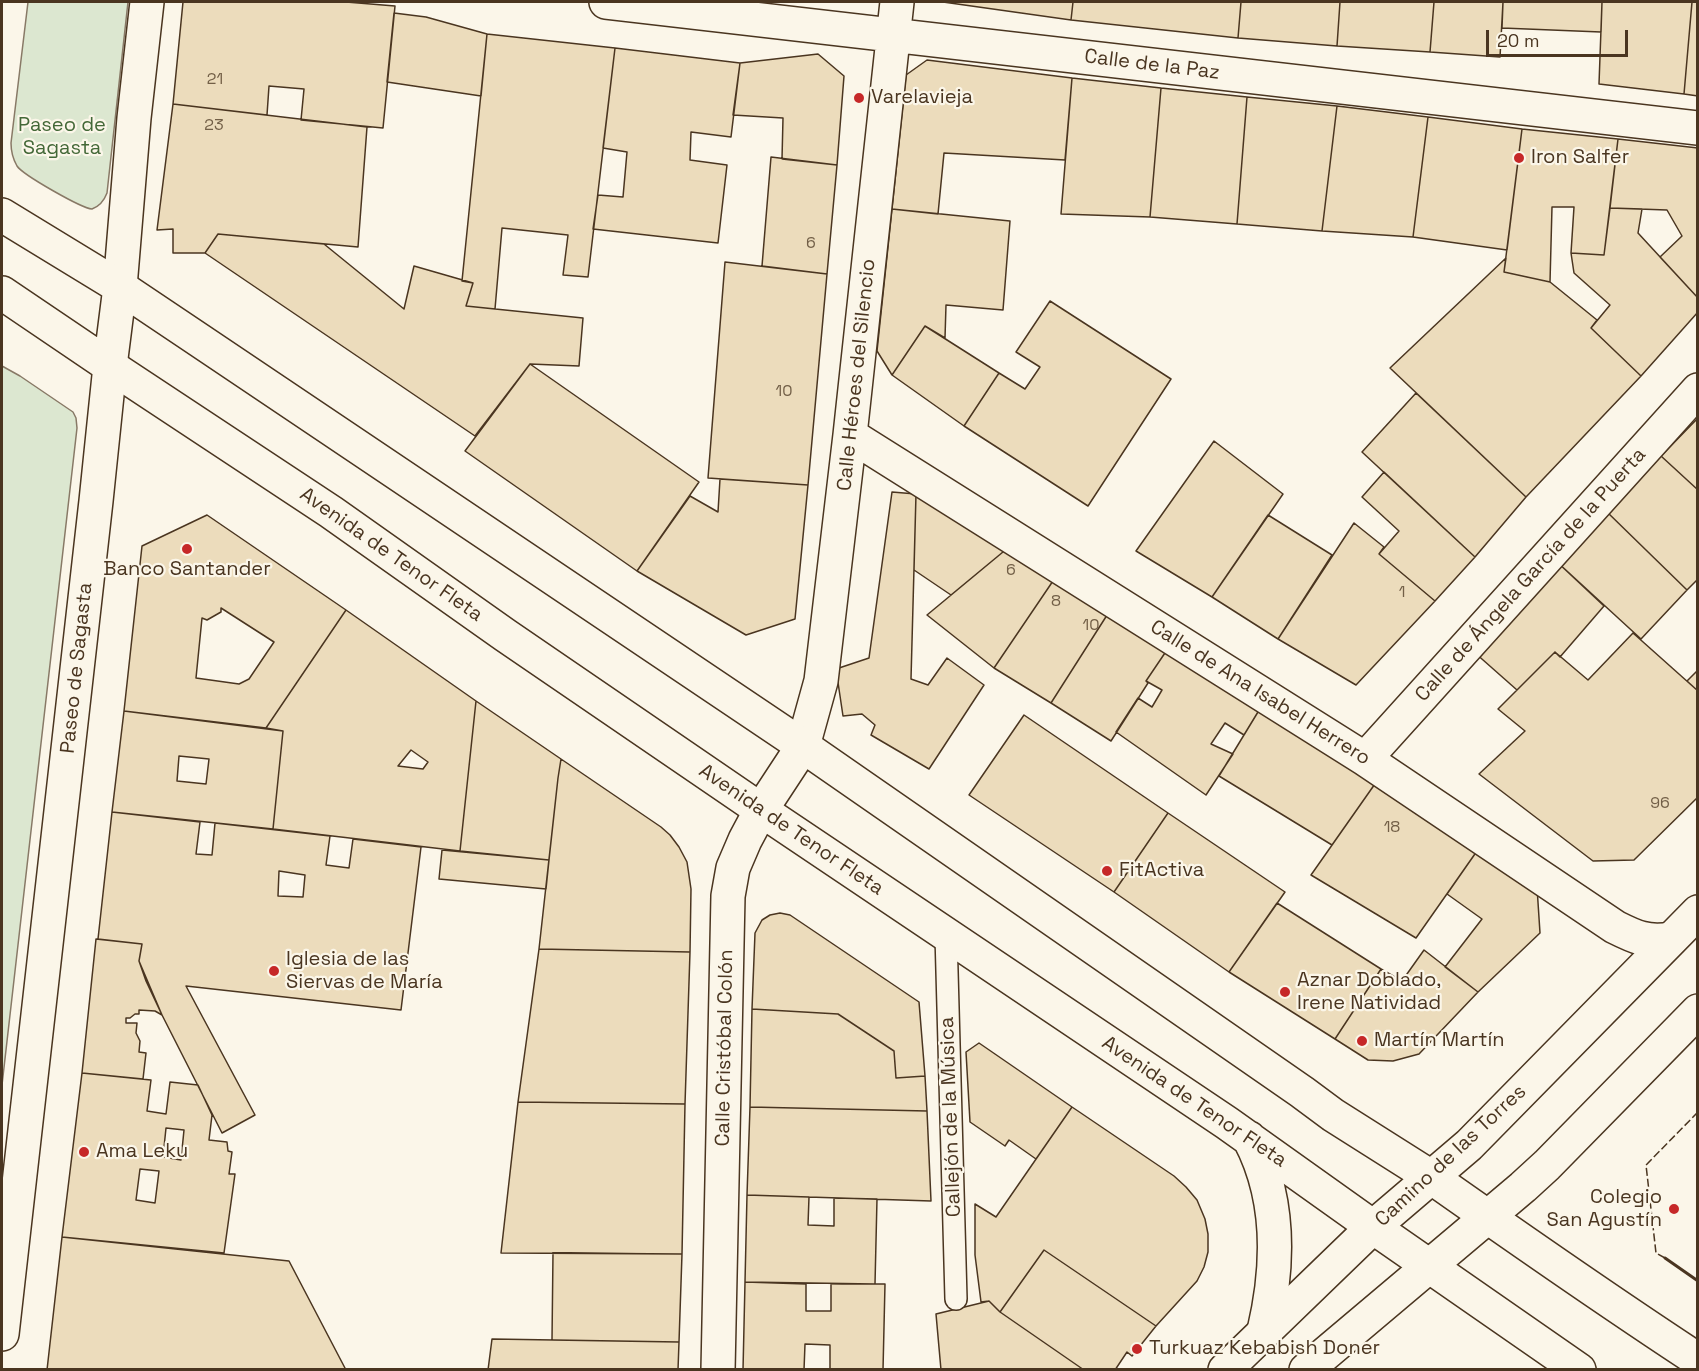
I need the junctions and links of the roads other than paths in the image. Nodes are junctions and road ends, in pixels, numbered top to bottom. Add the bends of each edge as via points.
1 (147, 2) edge
2 (606, 2) edge
3 (897, 2) edge
4 (893, 35) junction
5 (1698, 128) edge
6 (2, 215) edge
7 (120, 287) junction
8 (2, 293) edge
9 (110, 366) junction
10 (1698, 390) edge
11 (850, 435) junction
12 (803, 746) junction
13 (1365, 759) junction
14 (761, 810) junction
15 (1698, 912) edge
16 (946, 934) junction
17 (1671, 939) junction
18 (1698, 1011) edge
19 (1249, 1138) junction
20 (1431, 1177) junction
21 (1488, 1217) junction
22 (1373, 1227) junction
23 (1430, 1266) junction
24 (956, 1299) dead end
25 (1264, 1331) junction
26 (2, 1334) edge
27 (1698, 1360) edge
28 (718, 1370) edge
29 (1225, 1370) edge
30 (1306, 1370) edge
31 (1579, 1370) edge

1 - 7 main road, Paseo de Sagasta
2 - 4 main road, Calle de la Paz
3 - 4 main road, Calle Héroes del Silencio
4 - 5 main road, Calle de la Paz
4 - 11 main road, Calle Héroes del Silencio
6 - 7 main road
7 - 9 main road, Paseo de Sagasta
7 - 12 main road
8 - 9 main road, Avenida de Tenor Fleta
9 - 14 main road, Avenida de Tenor Fleta via 331,512
9 - 26 main road, Paseo de Sagasta
10 - 13 main road, Calle de Ángela García de la Puerta
11 - 12 main road, Calle Héroes del Silencio via 821,681
11 - 13 main road, Calle de Ana Isabel Herrero
12 - 14 main road, Calle Cristóbal Colón
12 - 20 main road via 1333,1115
13 - 17 main road, Calle de Ana Isabel Herrero via 1615,927 1644,940
14 - 16 main road, Avenida de Tenor Fleta
14 - 28 main road, Calle Cristóbal Colón via 733,868 728,896
15 - 17 main road, Camino de las Torres
16 - 19 main road, Avenida de Tenor Fleta
16 - 24 lane, Callejón de la Música
17 - 20 main road, Camino de las Torres via 1469,1145
18 - 21 main road via 1547,1165
19 - 22 main road, Avenida de Tenor Fleta
19 - 25 main road via 1261,1165 1275,1242 1273,1287
20 - 21 main road
20 - 22 main road, Camino de las Torres
21 - 23 main road
21 - 27 main road
22 - 23 main road, Avenida de Tenor Fleta
22 - 25 main road, Camino de las Torres
23 - 30 main road
23 - 31 main road, Avenida de Tenor Fleta
25 - 29 main road, Camino de las Torres

